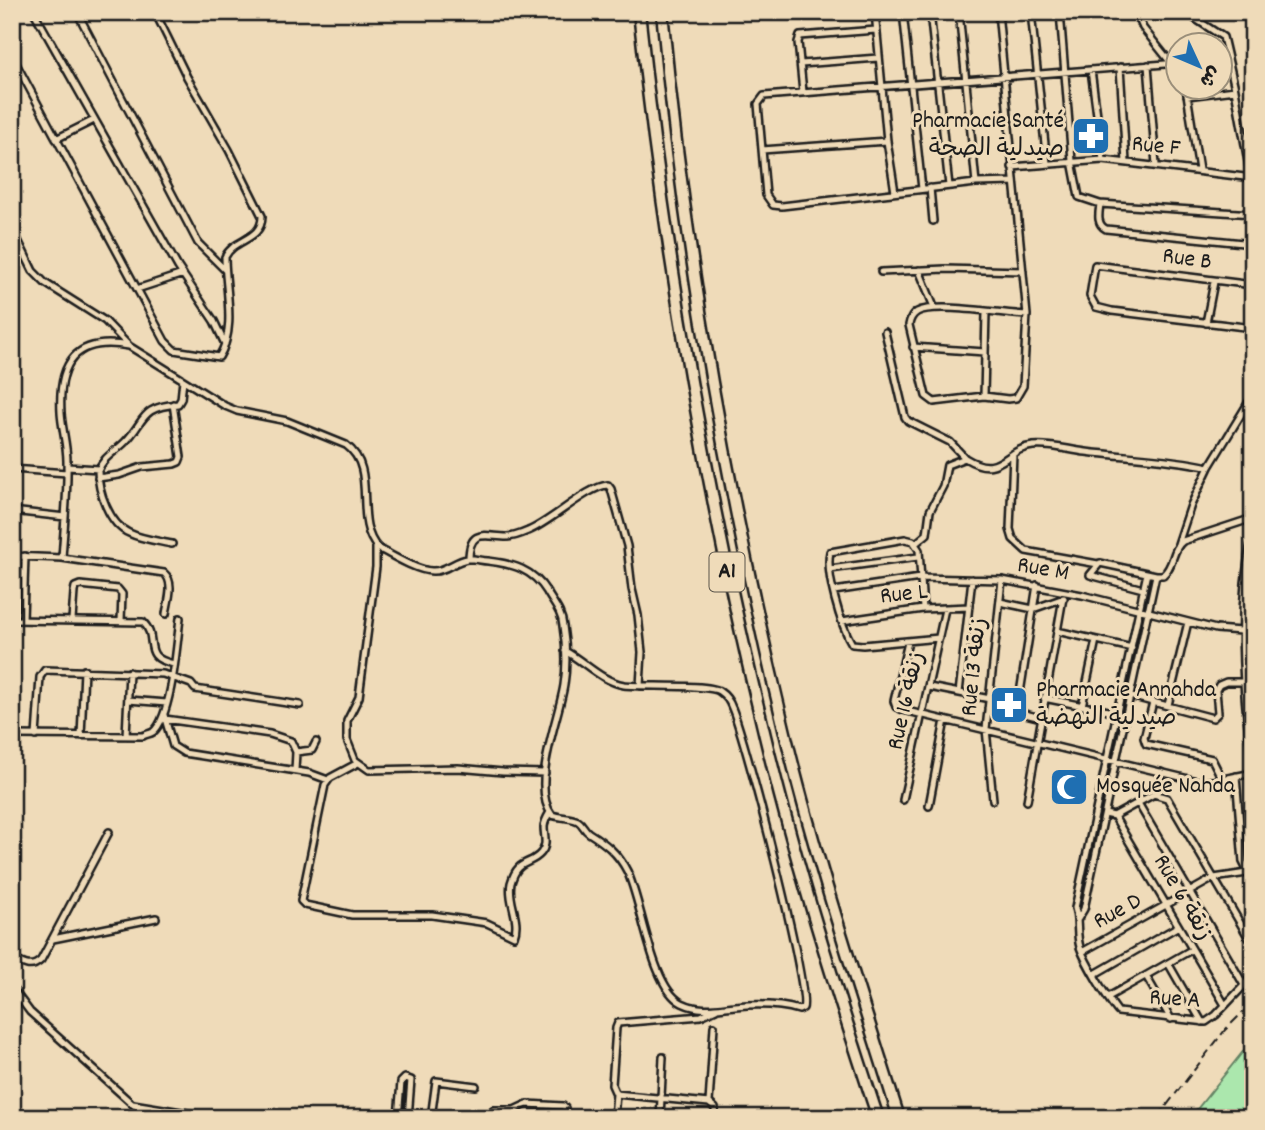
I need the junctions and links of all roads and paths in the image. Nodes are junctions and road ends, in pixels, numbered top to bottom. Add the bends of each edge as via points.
1 (34, 12) edge
2 (77, 12) edge
3 (155, 12) edge
4 (639, 12) edge
5 (662, 12) edge
6 (875, 12) edge
7 (904, 12) edge
8 (930, 12) edge
9 (960, 12) edge
10 (998, 12) edge
11 (1031, 12) edge
12 (1060, 12) edge
13 (1136, 12) edge
14 (1185, 12) edge
15 (876, 30) junction
16 (1164, 52) edge
17 (12, 56) edge
18 (878, 58) junction
19 (801, 64) junction
20 (1164, 64) edge
21 (1148, 65) junction
22 (1119, 67) junction
23 (1091, 70) junction
24 (1065, 72) junction
25 (1037, 75) junction
26 (1003, 78) junction
27 (965, 80) junction
28 (937, 83) junction
29 (911, 85) junction
30 (882, 88) junction
31 (1235, 90) joint
32 (803, 92) junction
33 (1188, 102) edge
34 (94, 120) junction
35 (56, 139) junction
36 (887, 141) junction
37 (762, 150) junction
38 (1103, 160) junction
39 (1072, 161) junction
40 (1126, 162) junction
41 (1046, 163) junction
42 (1156, 165) junction
43 (1012, 167) junction
44 (1199, 170) junction
45 (1252, 178) edge
46 (1014, 182) junction
47 (976, 183) junction
48 (949, 186) junction
49 (930, 188) junction
50 (922, 189) junction
51 (1253, 189) edge
52 (895, 192) junction
53 (1100, 204) junction
54 (1253, 214) edge
55 (933, 221) dead end
56 (12, 228) edge
57 (1253, 244) edge
58 (225, 270) junction
59 (919, 270) junction
60 (1023, 271) junction
61 (881, 272) dead end
62 (183, 274) junction
63 (1214, 282) junction
64 (1253, 285) edge
65 (137, 289) junction
66 (934, 307) junction
67 (986, 312) junction
68 (1027, 315) junction
69 (1206, 323) junction
70 (1253, 328) edge
71 (886, 332) dead end
72 (225, 344) junction
73 (129, 346) junction
74 (913, 347) junction
75 (985, 352) junction
76 (183, 380) junction
77 (1253, 395) edge
78 (984, 396) junction
79 (173, 404) junction
80 (1251, 405) edge
81 (1013, 454) junction
82 (965, 458) junction
83 (1209, 467) junction
84 (12, 469) edge
85 (99, 469) junction
86 (67, 470) junction
87 (98, 478) junction
88 (12, 511) edge
89 (65, 517) junction
90 (1253, 518) edge
91 (1253, 532) edge
92 (916, 543) junction
93 (172, 544) dead end
94 (1178, 544) junction
95 (376, 545) junction
96 (12, 556) edge
97 (25, 556) junction
98 (918, 557) junction
99 (62, 558) junction
100 (469, 559) junction
101 (1102, 564) junction
102 (830, 569) junction
103 (1147, 573) junction
104 (1156, 575) junction
105 (920, 578) junction
106 (972, 579) junction
107 (1002, 580) junction
108 (1037, 586) junction
109 (1143, 589) junction
110 (834, 591) junction
111 (1065, 595) junction
112 (1000, 601) junction
113 (969, 607) junction
114 (1033, 608) junction
115 (923, 609) junction
116 (945, 609) junction
117 (1139, 610) junction
118 (1148, 612) junction
119 (166, 614) dead end
120 (180, 618) dead end
121 (12, 620) edge
122 (23, 620) junction
123 (72, 620) junction
124 (121, 621) junction
125 (842, 621) junction
126 (1188, 622) junction
127 (1057, 631) junction
128 (1242, 632) junction
129 (1253, 632) edge
130 (939, 638) junction
131 (1096, 640) junction
132 (908, 642) junction
133 (1132, 648) junction
134 (565, 651) junction
135 (174, 664) junction
136 (84, 670) junction
137 (130, 672) junction
138 (173, 676) junction
139 (1243, 682) junction
140 (640, 686) junction
141 (929, 687) junction
142 (959, 693) junction
143 (1130, 696) junction
144 (1044, 698) junction
145 (990, 699) junction
146 (128, 700) junction
147 (1153, 702) junction
148 (167, 703) junction
149 (300, 705) dead end
150 (1168, 705) junction
151 (1082, 706) junction
152 (988, 708) junction
153 (1017, 712) junction
154 (1118, 713) junction
155 (921, 715) junction
156 (164, 717) junction
157 (1041, 718) junction
158 (945, 720) junction
159 (986, 729) junction
160 (12, 735) edge
161 (36, 736) junction
162 (81, 736) junction
163 (126, 736) junction
164 (1036, 741) junction
165 (316, 742) dead end
166 (296, 752) junction
167 (1107, 759) junction
168 (1115, 761) junction
169 (358, 763) junction
170 (1253, 766) edge
171 (295, 771) junction
172 (1161, 772) junction
173 (1253, 772) edge
174 (545, 773) junction
175 (1236, 776) junction
176 (1222, 779) junction
177 (328, 780) junction
178 (1157, 794) junction
179 (903, 800) dead end
180 (992, 800) dead end
181 (1027, 801) dead end
182 (1138, 803) junction
183 (929, 806) dead end
184 (550, 812) junction
185 (1105, 814) junction
186 (1114, 816) junction
187 (109, 832) dead end
188 (1247, 873) junction
189 (1214, 878) junction
190 (1253, 882) edge
191 (1190, 893) junction
192 (1166, 906) junction
193 (156, 918) dead end
194 (1078, 919) junction
195 (1177, 927) junction
196 (53, 939) junction
197 (1253, 945) edge
198 (1191, 950) junction
199 (1082, 952) junction
200 (12, 958) edge
201 (1168, 963) junction
202 (1095, 974) junction
203 (1146, 976) junction
204 (1253, 976) edge
205 (1244, 985) junction
206 (12, 988) edge
207 (1108, 997) junction
208 (1225, 1005) junction
209 (693, 1007) junction
210 (716, 1009) junction
211 (686, 1017) junction
212 (1171, 1019) junction
213 (1202, 1022) junction
214 (714, 1026) dead end
215 (663, 1056) dead end
216 (476, 1086) dead end
217 (616, 1094) junction
218 (400, 1095) junction
219 (409, 1096) junction
220 (661, 1098) junction
221 (709, 1103) junction
222 (133, 1104) junction
223 (184, 1112) junction
224 (148, 1118) edge
225 (191, 1118) edge
226 (218, 1118) edge
227 (398, 1118) edge
228 (408, 1118) edge
229 (431, 1118) edge
230 (491, 1118) edge
231 (565, 1118) edge
232 (614, 1118) edge
233 (660, 1118) edge
234 (715, 1118) edge
235 (878, 1118) edge
236 (898, 1118) edge

1 - 34 street
2 - 58 street via 198,243
3 - 58 street via 262,216 256,234 229,249
4 - 235 highway, A1 via 663,218 729,583 799,865
5 - 236 highway, A1 via 691,246 746,561 788,744
6 - 15 street
7 - 29 street
8 - 28 street
9 - 27 street
10 - 26 street
11 - 25 street
12 - 24 street
13 - 16 street
14 - 31 street via 1222,35
15 - 18 street
15 - 19 street via 802,36 798,42
17 - 35 street
18 - 19 street
18 - 30 street
19 - 32 street
20 - 21 street
21 - 22 street
21 - 42 street
22 - 23 street
22 - 40 street
23 - 24 street
23 - 38 street
24 - 25 street
24 - 39 street
25 - 26 street
25 - 41 street
26 - 27 street
26 - 43 street
27 - 28 street
27 - 47 street
28 - 29 street
28 - 48 street
29 - 30 street
29 - 50 street
30 - 32 street
30 - 36 street
31 - 45 street
32 - 37 street via 761,98
33 - 44 street
34 - 35 street
34 - 62 street
35 - 65 street
36 - 37 street
36 - 52 street
37 - 52 street via 766,195 773,205
38 - 39 street, Rue F
38 - 40 street, Rue F
39 - 41 street, Rue F
39 - 53 street via 1079,197
40 - 42 street, Rue F
41 - 43 street, Rue F
42 - 44 street, Rue F
43 - 46 street
44 - 45 street, Rue F
45 - 51 street
46 - 47 street
46 - 60 street
47 - 48 street
48 - 49 street
49 - 50 street
49 - 55 street
50 - 52 street
53 - 54 street
53 - 57 street via 1100,225 1105,229
56 - 73 street via 33,271 105,321
58 - 72 street via 229,324
59 - 60 street
59 - 61 street
59 - 66 street
60 - 68 street
62 - 65 street
62 - 72 street
63 - 64 street, Rue B
63 - 69 street
63 - 69 street, Rue B via 1094,265 1090,296 1096,307
65 - 72 street via 164,341 174,349 219,357
66 - 67 street
66 - 74 street via 918,311 910,319
67 - 68 street
67 - 75 street
68 - 78 street via 1021,391 1008,400
69 - 70 street
71 - 82 street via 905,417 950,442
73 - 76 street
73 - 86 street via 94,346 78,351 68,362 60,410
74 - 75 street
74 - 78 street via 924,392 931,400
75 - 78 street
76 - 79 street via 179,402
76 - 95 street via 237,411 287,421 354,451 361,468 367,522
77 - 80 street
79 - 85 street via 143,416
79 - 87 street via 179,461
80 - 83 street
81 - 82 street via 1003,463 985,465
81 - 83 street via 1041,445
81 - 101 street via 1013,539 1026,551
82 - 92 street via 947,465 943,486 930,511 927,534
83 - 94 street
84 - 86 street
85 - 86 street
85 - 87 street
86 - 89 street
87 - 93 street via 118,525 128,533
88 - 89 street
89 - 99 street
90 - 94 street
91 - 128 street
92 - 98 street
92 - 102 street via 905,539 830,552
94 - 104 street via 1168,571
95 - 100 street via 421,570 434,572
95 - 169 street via 359,697 347,721 348,740
96 - 97 street
97 - 99 street
97 - 122 street
98 - 102 street
98 - 105 street
99 - 119 street via 164,573 171,583
100 - 134 street via 509,564 536,578 560,613
100 - 140 street via 470,547 480,536 515,536 608,485 627,546 640,629
101 - 103 street
101 - 109 street via 1090,575
102 - 110 street
103 - 104 street
103 - 109 street
104 - 118 street
105 - 106 street, Rue M
105 - 110 street, Rue M
105 - 115 street
106 - 107 street, Rue M
106 - 113 street
107 - 108 street, Rue M
107 - 112 street, Rue 13 زنقة
108 - 111 street, Rue M
108 - 114 street
109 - 117 street
110 - 125 street
111 - 114 street
111 - 117 street, Rue M
111 - 127 street
112 - 114 street
112 - 145 street, Rue 13 زنقة
113 - 116 street, Rue L
113 - 142 street
114 - 153 street
115 - 116 street, Rue L
115 - 125 street, Rue L
116 - 130 street, Rue 16 زنقة
117 - 118 street, Rue M
117 - 133 street
118 - 126 street, Rue M
118 - 143 street
120 - 135 street
121 - 122 street
122 - 123 street
123 - 124 street
123 - 124 street via 75,587 80,585 118,589 122,594
124 - 135 street via 143,622 153,654
125 - 132 street via 855,645
126 - 128 street, Rue M
126 - 150 street
127 - 131 street
127 - 144 street
128 - 129 street, Rue M
128 - 139 street
130 - 132 street
130 - 141 street, Rue 16 زنقة
131 - 133 street
131 - 151 street
132 - 155 street via 894,704
133 - 154 street
134 - 140 street via 609,682
134 - 174 street via 565,683
135 - 138 street
136 - 137 street
136 - 161 street via 41,672
136 - 162 street
137 - 138 street
137 - 146 street
138 - 148 street
138 - 149 street via 195,689
139 - 150 street via 1219,685 1214,718
139 - 170 street
140 - 210 street via 715,688 732,706 800,963 805,1003 801,1009 781,1004
141 - 142 street
141 - 155 street, Rue 16 زنقة
142 - 145 street
143 - 147 street
143 - 168 street
144 - 151 street
144 - 157 street
145 - 152 street, Rue 13 زنقة
146 - 148 street
146 - 163 street
147 - 150 street
147 - 176 street via 1146,744 1212,759
148 - 156 street
151 - 154 street
152 - 153 street
152 - 159 street, Rue 13 زنقة
153 - 157 street
154 - 167 street
155 - 158 street
155 - 179 street, Rue 16 زنقة
156 - 163 street via 153,732
156 - 166 street via 270,734 291,741
156 - 171 street via 173,746 184,753
157 - 164 street
158 - 159 street
158 - 183 street
159 - 164 street
159 - 180 street, Rue 13 زنقة
160 - 161 street
161 - 162 street
162 - 163 street
164 - 167 street
164 - 181 street
165 - 166 street via 312,750
166 - 171 street
167 - 168 street
167 - 194 street via 1074,908
168 - 172 street
168 - 185 street
169 - 174 street via 369,770 458,768
169 - 177 street
171 - 177 street
172 - 176 street via 1197,781
172 - 178 street
173 - 175 street
174 - 184 street via 545,802
175 - 176 street
175 - 188 street
177 - 184 street via 301,902 352,915 449,917 486,923 515,936 512,879 523,863 544,848 544,825
178 - 182 street
178 - 189 street via 1170,802
182 - 186 street
182 - 191 street
184 - 209 street via 578,822 620,860 636,893 648,942 666,986 680,1002
185 - 186 street
185 - 194 street
186 - 192 street, Rue 6 زنقة
187 - 196 street
188 - 189 street, Rue D
188 - 190 street
189 - 191 street, Rue D
189 - 197 street
191 - 192 street, Rue D
191 - 205 street
192 - 195 street, Rue 6 زنقة
192 - 199 street, Rue D
193 - 196 street
194 - 199 street
195 - 198 street, Rue 6 زنقة
195 - 202 street
196 - 200 street via 33,966
198 - 201 street
198 - 208 street, Rue 6 زنقة
199 - 202 street
201 - 203 street
201 - 213 street
202 - 207 street
203 - 207 street
203 - 212 street
204 - 205 street, Rue A
205 - 208 street, Rue A
206 - 222 street via 30,1012
207 - 212 street, Rue A via 1118,1012
208 - 213 street, Rue A
209 - 210 street
209 - 211 street
210 - 211 street
211 - 217 street via 618,1023 612,1085
212 - 213 street, Rue A
214 - 221 street
215 - 220 street
216 - 229 street via 436,1082
217 - 220 street
217 - 232 street
218 - 219 street
218 - 219 street via 402,1079 410,1078
218 - 227 street
219 - 228 street
220 - 221 street
220 - 233 street
221 - 234 street via 715,1108
222 - 223 street
222 - 224 street
223 - 225 street
223 - 226 street
230 - 231 street via 496,1109 514,1110 527,1104 563,1105

